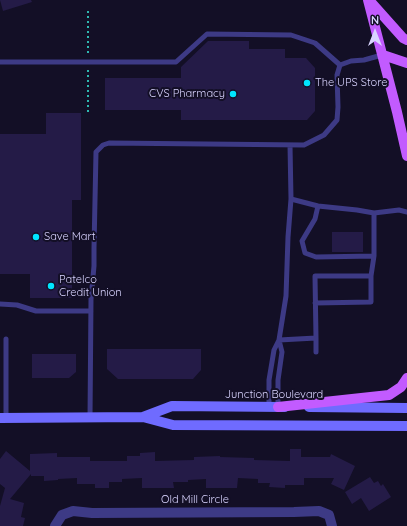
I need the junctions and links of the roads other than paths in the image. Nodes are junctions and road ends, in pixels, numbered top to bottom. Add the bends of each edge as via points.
1 (368, 0) edge
2 (407, 40) edge
3 (383, 55) junction
4 (0, 62) edge
5 (407, 64) edge
6 (340, 65) junction
7 (290, 145) junction
8 (407, 156) edge
9 (290, 199) junction
10 (318, 206) junction
11 (407, 212) edge
12 (374, 213) junction
13 (374, 256) junction
14 (371, 276) junction
15 (315, 303) junction
16 (0, 304) edge
17 (91, 311) junction
18 (316, 338) junction
19 (6, 339) dead end
20 (279, 340) junction
21 (316, 352) dead end
22 (407, 378) edge
23 (274, 407) junction
24 (407, 408) edge
25 (143, 417) junction
26 (3, 418) edge
27 (90, 418) junction
28 (407, 426) edge
29 (55, 526) edge
30 (332, 526) edge

1 - 2 main road
1 - 3 main road
3 - 5 main road
3 - 6 lane
3 - 8 main road
4 - 6 lane via 176,62 207,34 290,34 315,43
6 - 7 lane via 337,75 337,120 316,140 304,145
7 - 9 lane
7 - 17 lane via 103,145 96,152
9 - 10 lane
9 - 20 lane via 286,296
10 - 12 lane
10 - 13 lane via 302,241 305,253 316,256
11 - 12 lane via 399,210
12 - 13 lane
13 - 14 lane
14 - 15 lane via 371,302
14 - 15 lane via 314,276
15 - 18 lane
16 - 17 lane via 17,305 36,311
17 - 27 lane
18 - 20 lane
18 - 21 lane
19 - 26 lane
20 - 23 lane via 282,352
20 - 23 lane via 274,350 269,380
22 - 23 main road via 401,387 389,395
23 - 24 main road, Junction Boulevard
23 - 25 main road, Junction Boulevard via 172,406
25 - 27 main road, Junction Boulevard
25 - 28 main road, Junction Boulevard via 173,425
26 - 27 main road, Junction Boulevard
29 - 30 street, Old Mill Circle via 62,515 73,512 319,511 329,515

